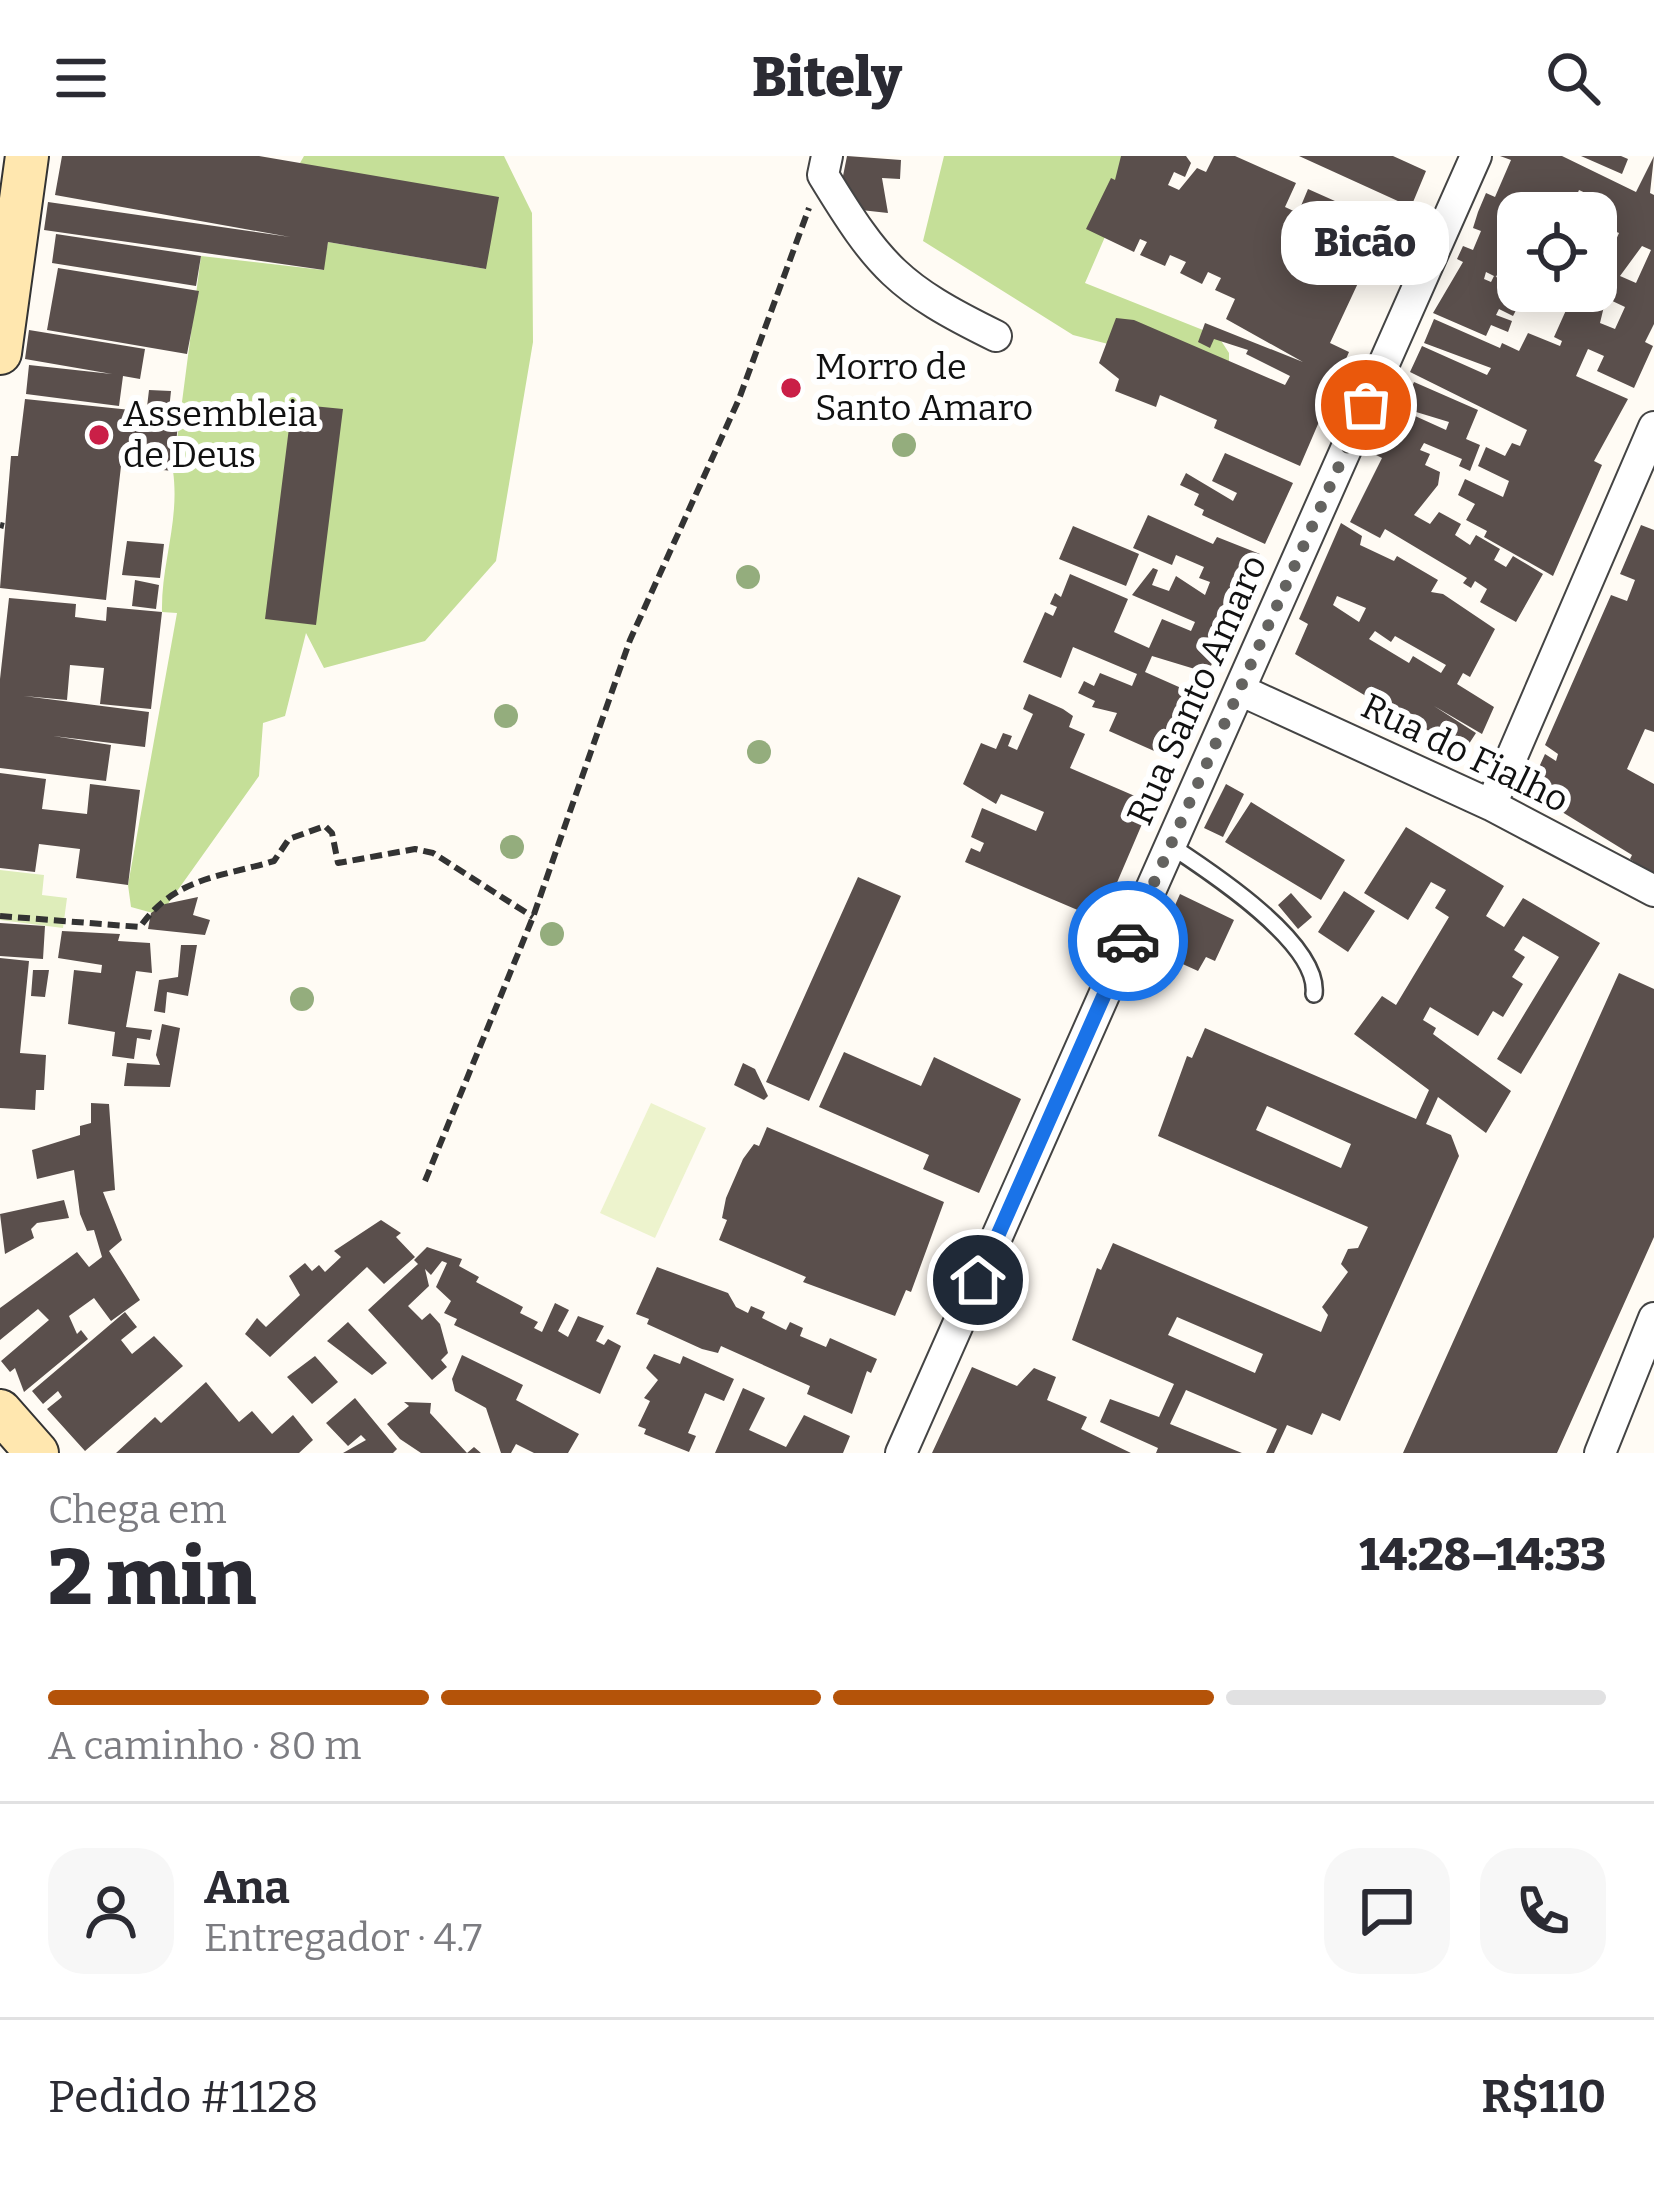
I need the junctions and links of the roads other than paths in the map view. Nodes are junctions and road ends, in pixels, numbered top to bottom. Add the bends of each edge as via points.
1 (27, 156) edge
2 (1476, 156) edge
3 (825, 165) edge
4 (996, 336) dead end
5 (0, 353) edge
6 (1654, 427) edge
7 (1240, 690) junction
8 (1491, 805) junction
9 (1171, 846) junction
10 (1654, 891) edge
11 (1314, 994) dead end
12 (1654, 1318) edge
13 (0, 1411) edge
14 (38, 1453) edge
15 (901, 1453) edge
16 (1600, 1453) edge

1 - 5 main road
2 - 7 street, Rua Santo Amaro
3 - 4 street via 890,271 923,300
6 - 8 street
7 - 8 street, Rua do Fialho
7 - 9 street, Rua Santo Amaro
8 - 10 street, Rua do Fialho
9 - 11 lane via 1275,924 1314,977
9 - 15 street, Rua Santo Amaro
12 - 16 street
13 - 14 main road

